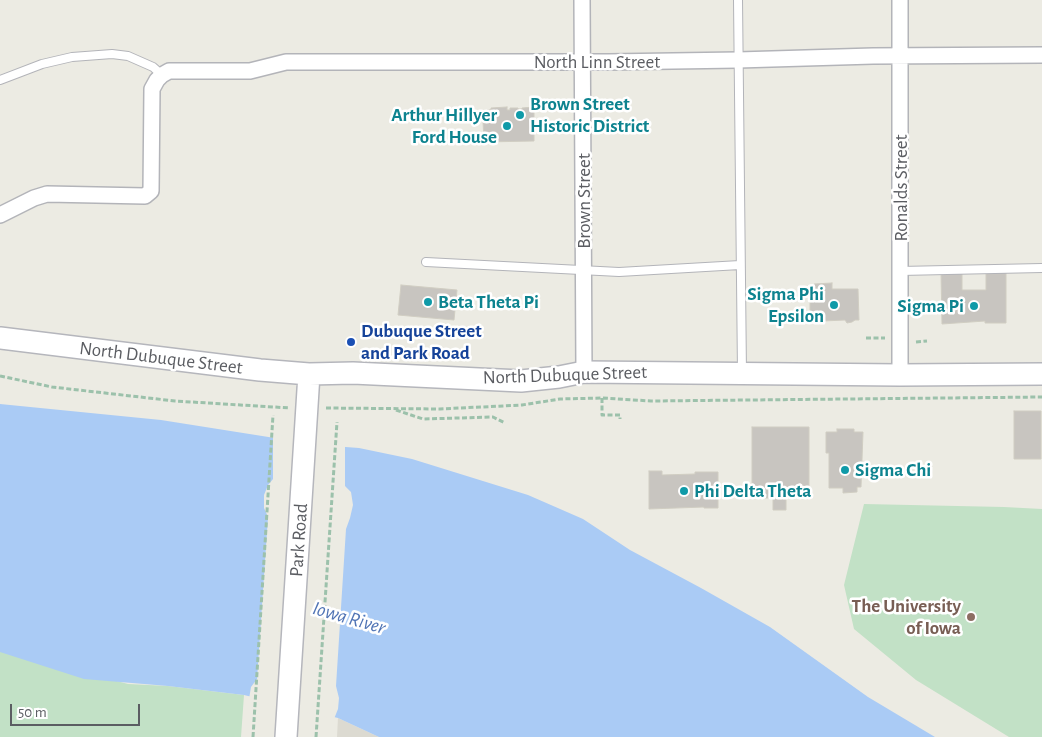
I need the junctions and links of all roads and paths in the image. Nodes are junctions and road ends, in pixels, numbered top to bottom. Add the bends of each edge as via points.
1 (582, 0) edge
2 (738, 0) edge
3 (900, 0) edge
4 (1042, 55) edge
5 (901, 56) junction
6 (738, 60) junction
7 (583, 62) junction
8 (159, 77) junction
9 (0, 80) edge
10 (0, 215) edge
11 (426, 262) dead end
12 (740, 265) junction
13 (1042, 268) edge
14 (584, 270) junction
15 (900, 271) junction
16 (0, 338) edge
17 (866, 338) dead end
18 (887, 338) dead end
19 (927, 341) dead end
20 (916, 342) dead end
21 (584, 372) junction
22 (742, 373) junction
23 (309, 374) junction
24 (1042, 374) edge
25 (900, 375) junction
26 (0, 376) edge
27 (1042, 397) edge
28 (602, 398) junction
29 (272, 408) dead end
30 (342, 408) dead end
31 (394, 409) junction
32 (273, 415) dead end
33 (620, 419) dead end
34 (337, 422) dead end
35 (505, 423) dead end
36 (253, 737) edge
37 (286, 737) edge
38 (316, 737) edge

1 - 7 street, Brown Street
2 - 6 lane
3 - 5 street, Ronalds Street
4 - 5 street, North Linn Street
5 - 6 street, North Linn Street
5 - 15 street, Ronalds Street
6 - 7 street, North Linn Street
6 - 12 lane
7 - 8 street, North Linn Street via 286,62 250,71 169,72
7 - 14 street, Brown Street
8 - 9 lane via 153,67 128,56 112,54 72,57
8 - 10 street via 152,89 151,191 145,196 47,194
11 - 14 lane
12 - 14 lane via 619,272
12 - 22 lane
13 - 15 lane
14 - 21 street, Brown Street
15 - 25 street, Ronalds Street
16 - 23 main road, North Dubuque Street
17 - 18 path
19 - 20 path
21 - 22 main road, North Dubuque Street
21 - 23 main road, North Dubuque Street via 521,381
22 - 25 main road, North Dubuque Street
23 - 37 main road, Park Road
24 - 25 main road, North Dubuque Street
26 - 29 path via 62,388
27 - 28 path via 651,401
28 - 31 path via 560,399 522,406
28 - 33 path via 602,415 620,415
30 - 31 path
31 - 35 path via 423,419 493,417
32 - 36 path
34 - 38 path

